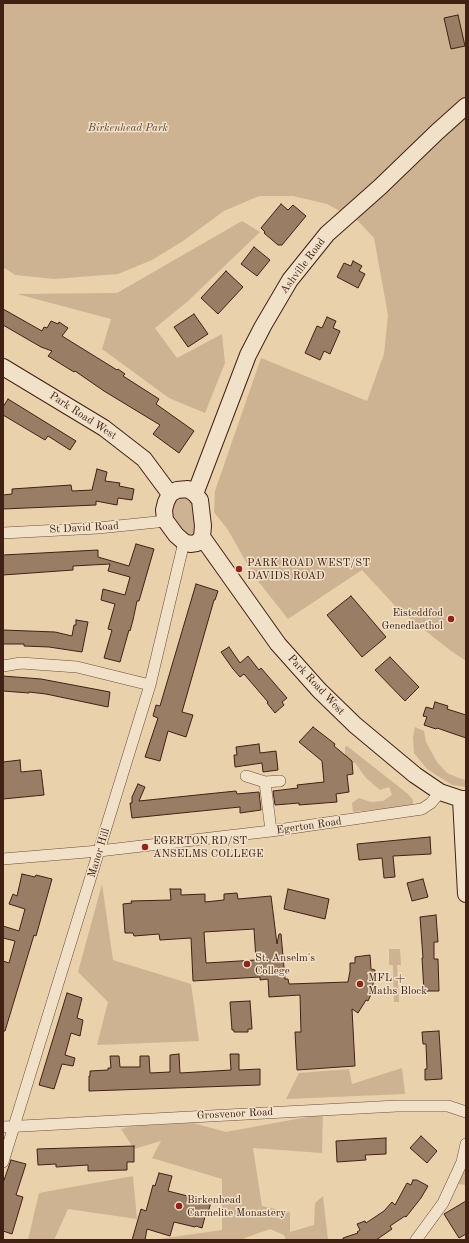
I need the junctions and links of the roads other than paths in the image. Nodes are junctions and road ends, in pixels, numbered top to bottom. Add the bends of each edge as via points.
1 (466, 106) edge
2 (3, 367) edge
3 (170, 494) junction
4 (195, 494) junction
5 (165, 520) junction
6 (3, 533) edge
7 (202, 536) junction
8 (184, 542) junction
9 (3, 666) edge
10 (150, 685) junction
11 (246, 776) dead end
12 (280, 781) dead end
13 (265, 782) junction
14 (440, 792) junction
15 (464, 799) edge
16 (271, 831) junction
17 (99, 851) junction
18 (3, 859) edge
19 (466, 894) edge
20 (466, 1112) edge
21 (8, 1127) edge
22 (466, 1144) edge
23 (3, 1162) edge
24 (416, 1240) edge

1 - 4 street, Ashville Road via 327,234 290,280 248,356
2 - 3 street, Park Road West via 104,428 144,459
3 - 4 street via 188,489
3 - 5 street via 164,510
4 - 7 street via 200,500
5 - 6 street, St David Road via 98,528
5 - 8 street
7 - 8 street via 197,543
7 - 14 street, Park Road West via 278,644 319,690 355,725 415,775
8 - 10 street, Manor Hill
9 - 10 street via 21,663 77,667
10 - 17 street, Manor Hill
11 - 13 street
12 - 13 street
13 - 16 street
14 - 15 street, Park Road West
14 - 16 street, Egerton Road via 422,809
15 - 19 street
16 - 17 street, Egerton Road
17 - 18 street, Egerton Road
17 - 21 street, Manor Hill
20 - 21 street, Grosvenor Road via 448,1106 397,1106
21 - 23 street, Manor Hill
22 - 24 street via 462,1162 443,1204

